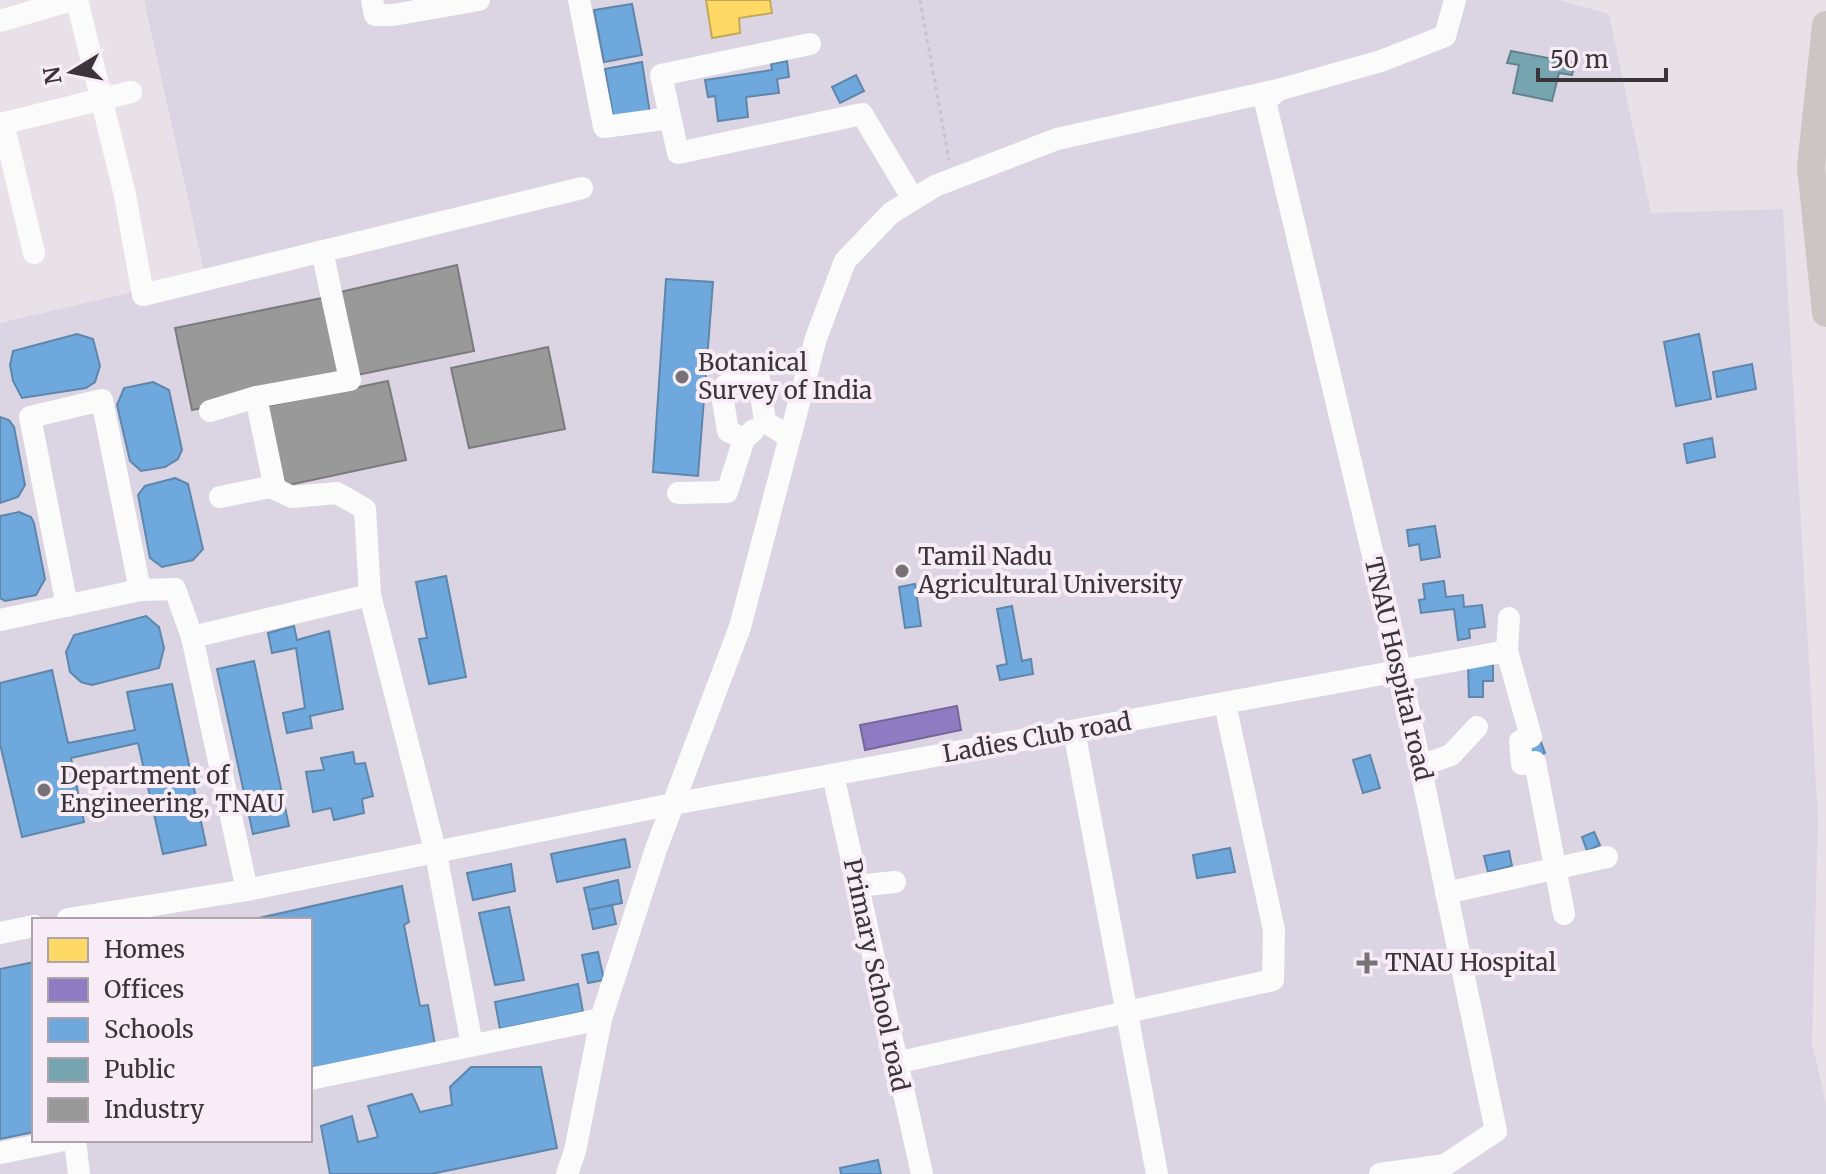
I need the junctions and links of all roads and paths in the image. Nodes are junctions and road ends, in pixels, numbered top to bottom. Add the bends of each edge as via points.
1 (74, 0) edge
2 (372, 0) edge
3 (479, 0) edge
4 (579, 0) edge
5 (920, 0) edge
6 (1455, 0) edge
7 (0, 21) edge
8 (1826, 25) edge
9 (810, 44) dead end
10 (1278, 90) junction
11 (131, 92) dead end
12 (101, 99) junction
13 (670, 118) junction
14 (1, 124) edge
15 (953, 179) junction
16 (582, 188) dead end
17 (913, 199) junction
18 (322, 251) junction
19 (34, 253) dead end
20 (1823, 261) edge
21 (1826, 313) edge
22 (256, 397) junction
23 (210, 411) dead end
24 (765, 422) junction
25 (790, 437) junction
26 (744, 439) junction
27 (275, 486) junction
28 (678, 493) dead end
29 (220, 497) dead end
30 (140, 590) junction
31 (370, 595) junction
32 (67, 606) junction
33 (1509, 618) dead end
34 (0, 620) edge
35 (192, 637) junction
36 (1507, 651) junction
37 (1400, 669) junction
38 (1225, 704) junction
39 (1477, 727) dead end
40 (1074, 731) junction
41 (1420, 766) junction
42 (833, 775) junction
43 (673, 804) junction
44 (436, 854) junction
45 (1607, 857) dead end
46 (1555, 869) junction
47 (895, 882) dead end
48 (857, 886) junction
49 (247, 890) junction
50 (1446, 893) junction
51 (1564, 914) dead end
52 (78, 918) edge
53 (32, 926) edge
54 (0, 933) edge
55 (1127, 1012) junction
56 (601, 1019) junction
57 (472, 1045) junction
58 (895, 1063) junction
59 (312, 1079) edge
60 (54, 1142) edge
61 (75, 1142) edge
62 (0, 1153) edge
63 (1445, 1170) edge
64 (79, 1174) edge
65 (567, 1174) edge
66 (922, 1174) edge
67 (1157, 1174) edge
68 (1380, 1174) edge

1 - 7 street
1 - 12 street
2 - 3 street via 375,15
4 - 13 street via 604,127
5 - 15 path
6 - 10 street via 1445,36 1381,61
8 - 20 main road via 1811,167
9 - 13 street via 661,75
10 - 15 street via 1057,139
10 - 37 street, TNAU Hospital road via 1265,101
11 - 12 street
12 - 14 street
12 - 18 street via 143,295
13 - 17 street via 678,153 862,114
14 - 19 street
15 - 17 street
16 - 18 street
17 - 25 street via 891,213 845,261 816,338
18 - 22 street via 350,380
20 - 21 main road
22 - 23 street
22 - 27 street
24 - 25 street
24 - 26 street
24 - 26 street via 759,378 749,376 725,386 728,431
25 - 43 street via 740,627
26 - 28 street via 727,492
27 - 29 street
27 - 31 street via 292,497 337,493 365,509
30 - 32 street
30 - 32 street via 102,400 30,417
30 - 35 street via 175,589
31 - 35 street
31 - 44 street
32 - 34 street
33 - 36 street
35 - 49 street
36 - 37 street, Ladies Club road
36 - 46 street via 1531,737 1520,741 1522,764 1535,762
37 - 38 street, Ladies Club road
37 - 41 street, TNAU Hospital road
38 - 40 street, Ladies Club road
38 - 55 street via 1274,930 1273,980
39 - 41 street via 1451,755
40 - 42 street, Ladies Club road
40 - 55 street
41 - 50 street, TNAU Hospital road
42 - 43 street, Ladies Club road
42 - 48 street, Primary School road
43 - 44 street, Ladies Club road
43 - 56 street
44 - 49 street, Ladies Club road
44 - 57 street
45 - 46 street
46 - 50 street
46 - 51 street
47 - 48 street
48 - 58 street, Primary School road
49 - 52 street, Ladies Club road
50 - 63 street, TNAU Hospital road via 1496,1131
53 - 54 street
55 - 58 street
55 - 67 street
56 - 57 street
56 - 65 street
57 - 59 street
58 - 66 street, Primary School road
60 - 62 street
61 - 64 street
63 - 68 street, TNAU Hospital road

